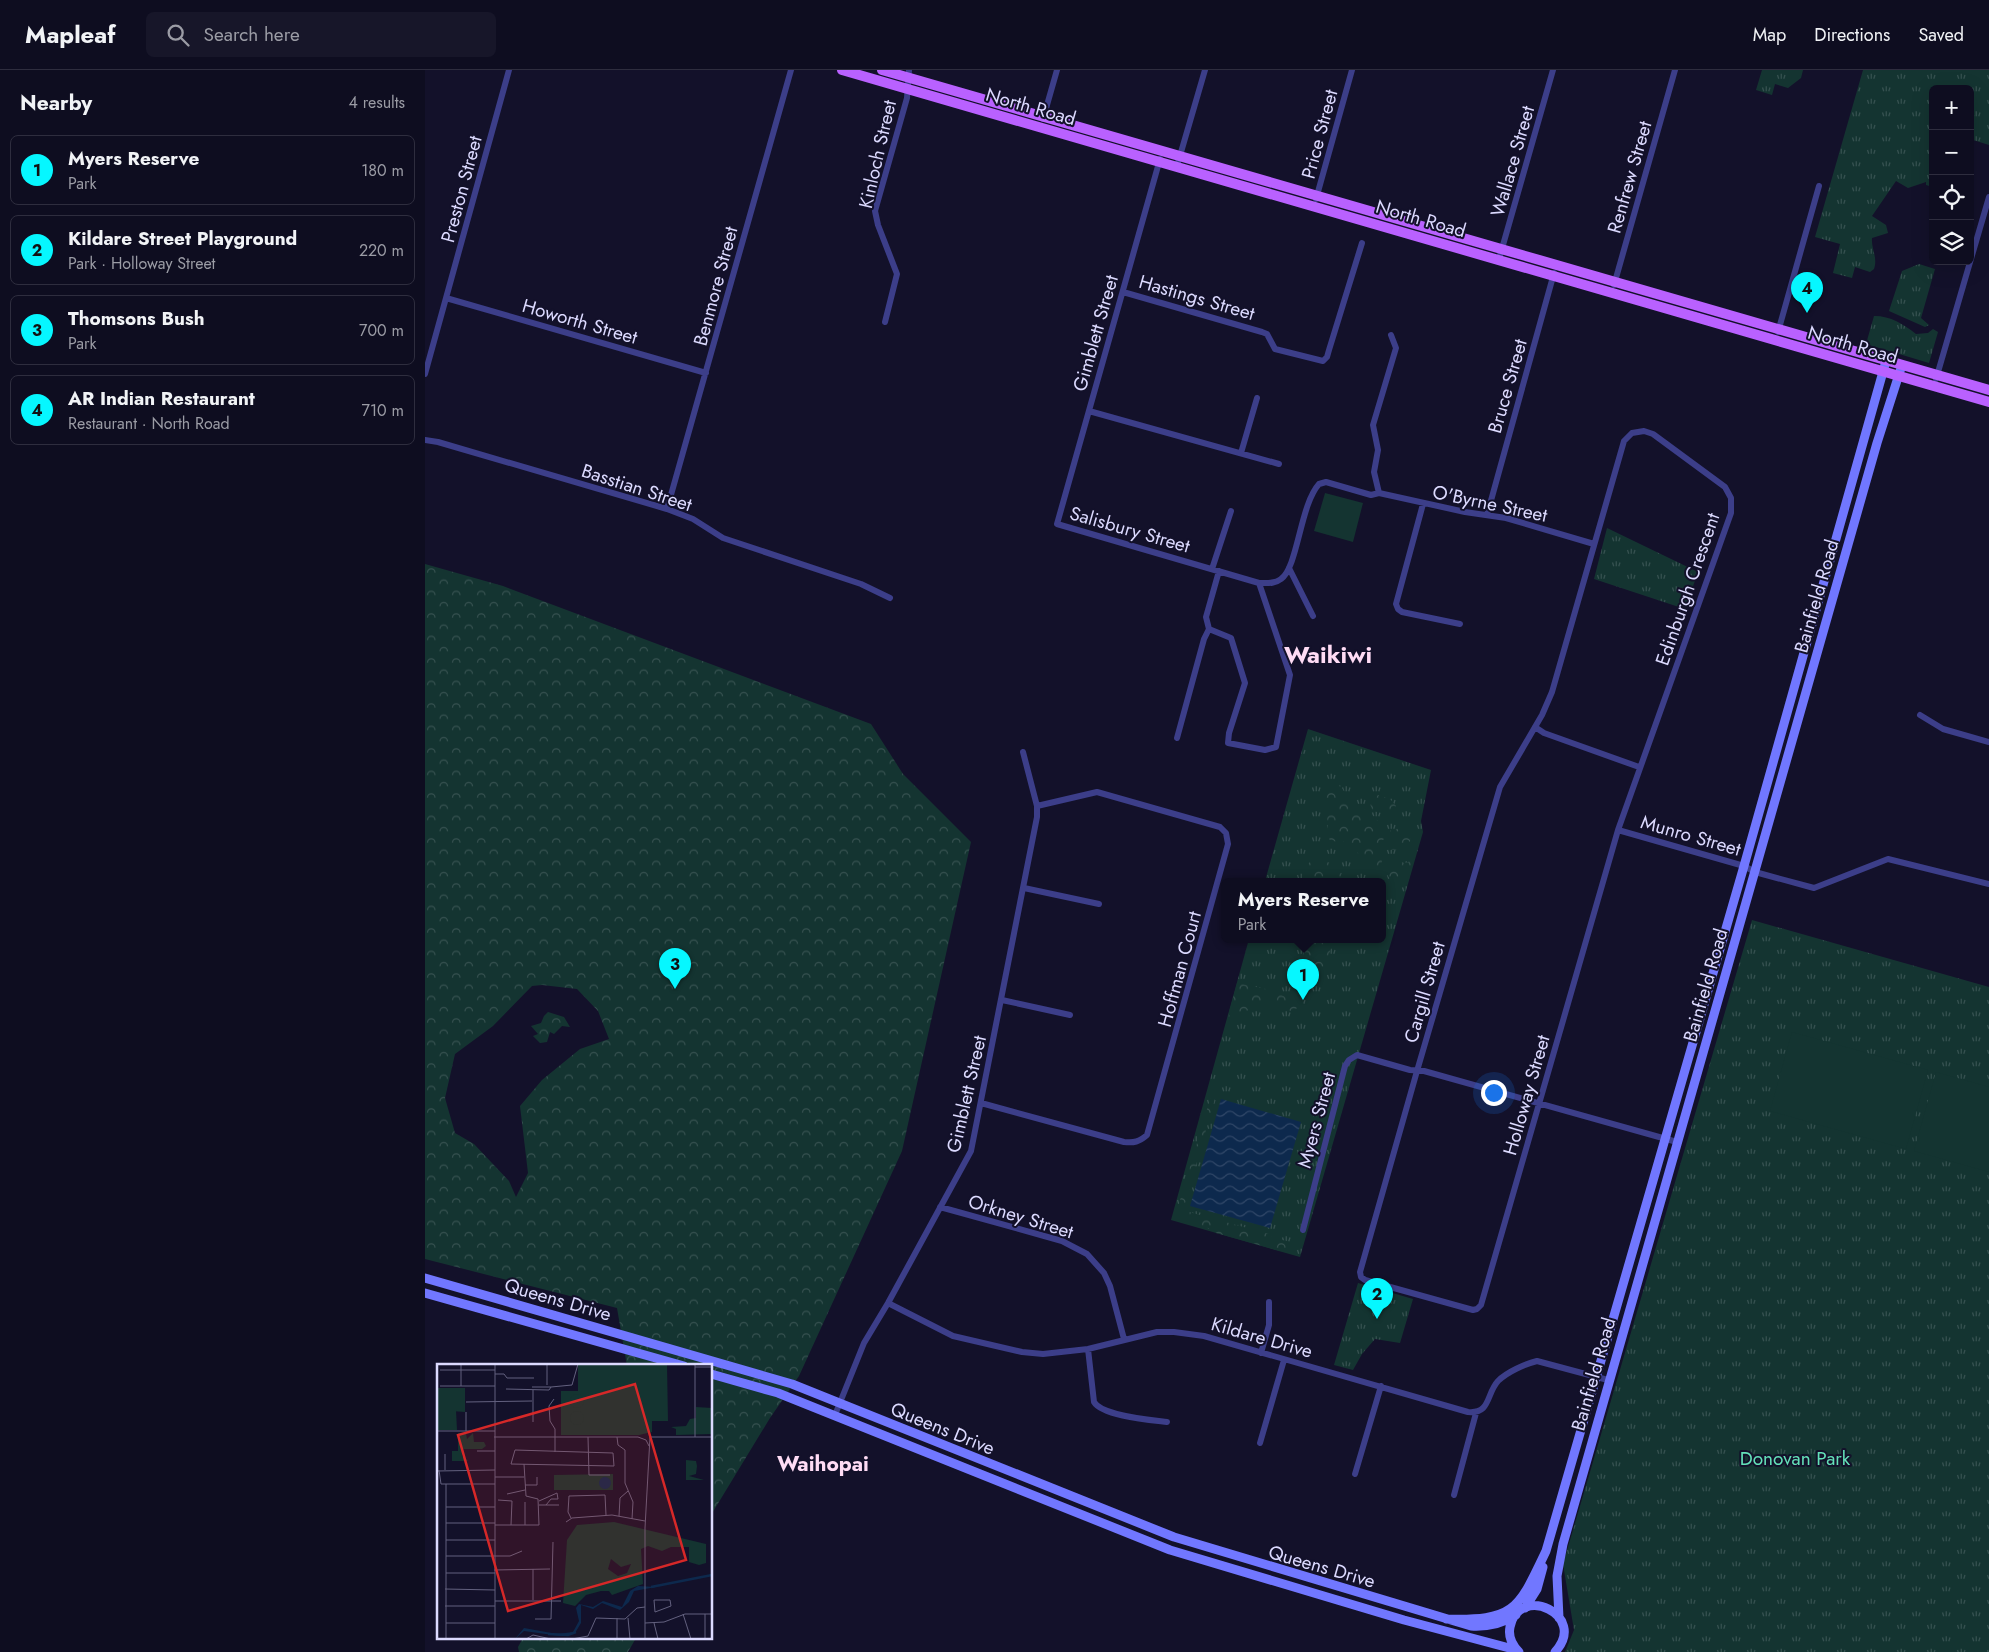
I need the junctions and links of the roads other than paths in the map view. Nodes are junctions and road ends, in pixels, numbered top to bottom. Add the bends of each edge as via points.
1 (509, 70) edge
2 (791, 70) edge
3 (842, 70) edge
4 (882, 70) edge
5 (1057, 70) edge
6 (1205, 70) edge
7 (1352, 70) edge
8 (1553, 70) edge
9 (1675, 70) edge
10 (908, 74) edge
11 (907, 89) junction
12 (1043, 116) junction
13 (1041, 127) junction
14 (1162, 150) junction
15 (1159, 161) junction
16 (1179, 161) junction
17 (1819, 186) dead end
18 (1317, 195) junction
19 (1989, 197) edge
20 (1314, 206) junction
21 (1362, 243) dead end
22 (1502, 249) junction
23 (1499, 260) junction
24 (1555, 270) junction
25 (1615, 282) junction
26 (1123, 292) junction
27 (1612, 292) junction
28 (446, 298) junction
29 (885, 322) dead end
30 (1777, 334) junction
31 (1391, 335) dead end
32 (1902, 364) junction
33 (1885, 366) junction
34 (706, 373) junction
35 (425, 374) edge
36 (1937, 375) junction
37 (1898, 376) junction
38 (1934, 386) junction
39 (1989, 390) edge
40 (1257, 398) dead end
41 (1989, 402) edge
42 (1089, 410) junction
43 (1869, 420) junction
44 (1883, 424) junction
45 (425, 440) edge
46 (1241, 453) junction
47 (1279, 464) dead end
48 (1379, 494) junction
49 (1423, 504) junction
50 (667, 509) junction
51 (1231, 511) dead end
52 (1487, 515) junction
53 (1057, 524) joint
54 (1838, 534) junction
55 (1850, 537) junction
56 (1595, 544) junction
57 (1289, 568) junction
58 (1216, 570) junction
59 (1259, 583) junction
60 (890, 598) dead end
61 (1313, 616) dead end
62 (1460, 624) dead end
63 (1209, 629) junction
64 (1920, 715) dead end
65 (1535, 727) junction
66 (1780, 736) junction
67 (1177, 738) dead end
68 (1792, 739) junction
69 (1989, 742) edge
70 (1023, 752) dead end
71 (1639, 768) junction
72 (1037, 806) junction
73 (1618, 830) junction
74 (1743, 866) junction
75 (1755, 872) junction
76 (1989, 884) edge
77 (1023, 888) junction
78 (1099, 904) dead end
79 (1002, 1000) junction
80 (1705, 1000) junction
81 (1716, 1003) junction
82 (1070, 1015) dead end
83 (1417, 1071) junction
84 (981, 1102) junction
85 (1539, 1103) junction
86 (1665, 1138) junction
87 (1677, 1142) junction
88 (940, 1207) junction
89 (1303, 1230) dead end
90 (1360, 1272) joint
91 (425, 1278) edge
92 (425, 1293) edge
93 (485, 1294) junction
94 (1269, 1302) dead end
95 (888, 1303) junction
96 (481, 1308) junction
97 (1124, 1339) junction
98 (1088, 1349) junction
99 (1261, 1353) junction
100 (1284, 1360) junction
101 (677, 1364) edge
102 (713, 1375) edge
103 (1596, 1377) junction
104 (1608, 1380) junction
105 (1381, 1386) junction
106 (840, 1404) junction
107 (1476, 1413) junction
108 (835, 1415) junction
109 (1167, 1422) dead end
110 (1260, 1443) dead end
111 (1355, 1474) dead end
112 (1454, 1495) dead end
113 (1197, 1545) junction
114 (1546, 1551) junction
115 (1193, 1558) junction
116 (1523, 1596) joint
117 (1407, 1608) junction
118 (1525, 1608) junction
119 (1516, 1615) junction
120 (1559, 1618) junction
121 (1446, 1619) junction
122 (1404, 1620) junction
123 (1517, 1651) edge
124 (1555, 1652) edge

1 - 28 street, Preston Street
2 - 34 street, Benmore Street
3 - 11 main road, North Road
4 - 10 main road, North Road
5 - 12 street
6 - 16 street
7 - 18 street, Price Street
8 - 22 street, Wallace Street
9 - 25 street, Renfrew Street
10 - 11 street, Kinloch Street
10 - 12 main road, North Road
11 - 13 main road, North Road
11 - 29 street, Kinloch Street via 875,211 897,274
12 - 13 street
12 - 14 main road, North Road
13 - 15 main road, North Road
14 - 15 street, Gimblett Street
14 - 16 main road, North Road
15 - 16 main road, North Road
15 - 26 street, Gimblett Street
16 - 18 main road, North Road
16 - 20 main road, North Road
17 - 30 street
18 - 20 street, Price Street
18 - 22 main road, North Road
19 - 36 street
20 - 23 main road, North Road
21 - 26 street, Hastings Street via 1327,357 1323,361 1275,349 1263,332
22 - 23 street, Wallace Street
22 - 24 main road, North Road
23 - 24 main road, North Road
24 - 25 main road, North Road
24 - 27 main road, North Road
24 - 52 street, Bruce Street
25 - 27 street, Renfrew Street
25 - 30 main road, North Road
26 - 42 street, Gimblett Street
27 - 30 main road, North Road
28 - 34 street, Howorth Street
28 - 35 street, Preston Street
30 - 33 main road, North Road
31 - 48 street via 1396,348 1373,425 1378,450 1373,472
32 - 33 main road, North Road
32 - 36 main road, North Road
32 - 37 main road, Bainfield Road
33 - 37 main road, North Road
33 - 43 main road, Bainfield Road
34 - 50 street, Benmore Street
36 - 38 street
36 - 39 main road, North Road
37 - 38 main road, North Road
37 - 44 main road, Bainfield Road
38 - 41 main road, North Road
40 - 46 street
42 - 46 street
42 - 53 street, Gimblett Street
43 - 44 main road
43 - 54 main road, Bainfield Road
44 - 55 main road, Bainfield Road
45 - 50 street, Basstian Street
46 - 47 street
48 - 49 street, O'Byrne Street
48 - 57 street, O'Byrne Street via 1371,495 1326,482 1319,484 1310,496
49 - 52 street, O'Byrne Street
49 - 62 street via 1398,609
50 - 60 street, Basstian Street via 693,519 723,538 861,584
51 - 58 street
52 - 56 street, O'Byrne Street
53 - 58 street, Salisbury Street
54 - 55 main road
54 - 66 main road, Bainfield Road
55 - 68 main road, Bainfield Road
56 - 65 street, Edinburgh Crescent via 1552,692
56 - 71 street, Edinburgh Crescent via 1621,451 1632,433 1644,431 1653,434 1729,492 1731,513
57 - 59 street via 1287,574 1276,582
57 - 61 street
58 - 59 street, Salisbury Street
58 - 63 street via 1206,617
59 - 63 street via 1290,675 1276,748 1265,750 1228,743 1245,683 1231,638
63 - 67 street
64 - 69 street via 1943,729
65 - 71 street
65 - 83 street, Cargill Street via 1500,787
66 - 68 main road
66 - 74 main road, Bainfield Road
68 - 75 main road, Bainfield Road
70 - 72 street, Gimblett Street
71 - 73 street, Holloway Street
72 - 77 street, Gimblett Street
72 - 84 street, Hoffman Court via 1097,792 1215,826 1226,833 1228,844 1147,1136 1134,1143 1123,1142
73 - 74 street, Munro Street
73 - 85 street, Holloway Street
74 - 75 street, Munro Street
74 - 80 main road, Bainfield Road
75 - 76 street, Munro Street via 1814,888 1888,859
75 - 81 main road, Bainfield Road
77 - 78 street
77 - 79 street, Gimblett Street
79 - 82 street
79 - 84 street, Gimblett Street
80 - 81 main road
80 - 86 main road, Bainfield Road
81 - 87 main road, Bainfield Road
83 - 85 street, Myers Street via 1427,1071
83 - 89 street, Myers Street via 1361,1055 1349,1060
83 - 90 street, Cargill Street
84 - 88 street, Gimblett Street via 971,1150
85 - 86 street, Myers Street
85 - 90 street, Holloway Street via 1481,1305 1477,1309 1365,1280
86 - 87 street, Myers Street
86 - 103 main road, Bainfield Road
87 - 104 main road, Bainfield Road
88 - 95 street, Gimblett Street
88 - 97 street, Orkney Street via 1062,1241 1087,1254 1110,1286
91 - 93 main road, Queens Drive
92 - 96 main road, Queens Drive
93 - 96 main road
93 - 106 main road, Queens Drive via 792,1384
94 - 99 street via 1269,1325
95 - 98 street, Kildare Drive via 948,1334 1007,1350 1043,1354
95 - 106 street, Gimblett Street via 863,1343
96 - 101 main road, Queens Drive
97 - 98 street, Kildare Drive
97 - 99 street, Kildare Drive via 1174,1332 1204,1336
98 - 109 street via 1096,1405 1107,1411
99 - 100 street, Kildare Drive
100 - 105 street, Kildare Drive
100 - 110 street
102 - 108 main road, Queens Drive via 778,1393
103 - 104 street
103 - 107 street via 1542,1362 1531,1363 1500,1380 1483,1409
103 - 114 main road, Bainfield Road
104 - 120 main road, Bainfield Road via 1558,1564
105 - 107 street, Kildare Drive
105 - 111 street
106 - 108 street, Gimblett Street
106 - 113 main road, Queens Drive
107 - 112 street
108 - 115 main road, Queens Drive
113 - 115 main road
113 - 117 main road, Queens Drive
114 - 116 main road, Bainfield Road
114 - 118 main road, Bainfield Road via 1539,1583
115 - 122 main road, Queens Drive
116 - 121 main road, Queens Drive via 1496,1617
117 - 121 main road, Queens Drive
117 - 122 main road
118 - 119 main road, Bainfield Road
118 - 120 main road via 1544,1606
119 - 121 main road, Queens Drive via 1507,1621 1482,1627
119 - 123 main road via 1510,1634
120 - 124 main road, Bainfield Road via 1563,1636
122 - 123 main road, Queens Drive

